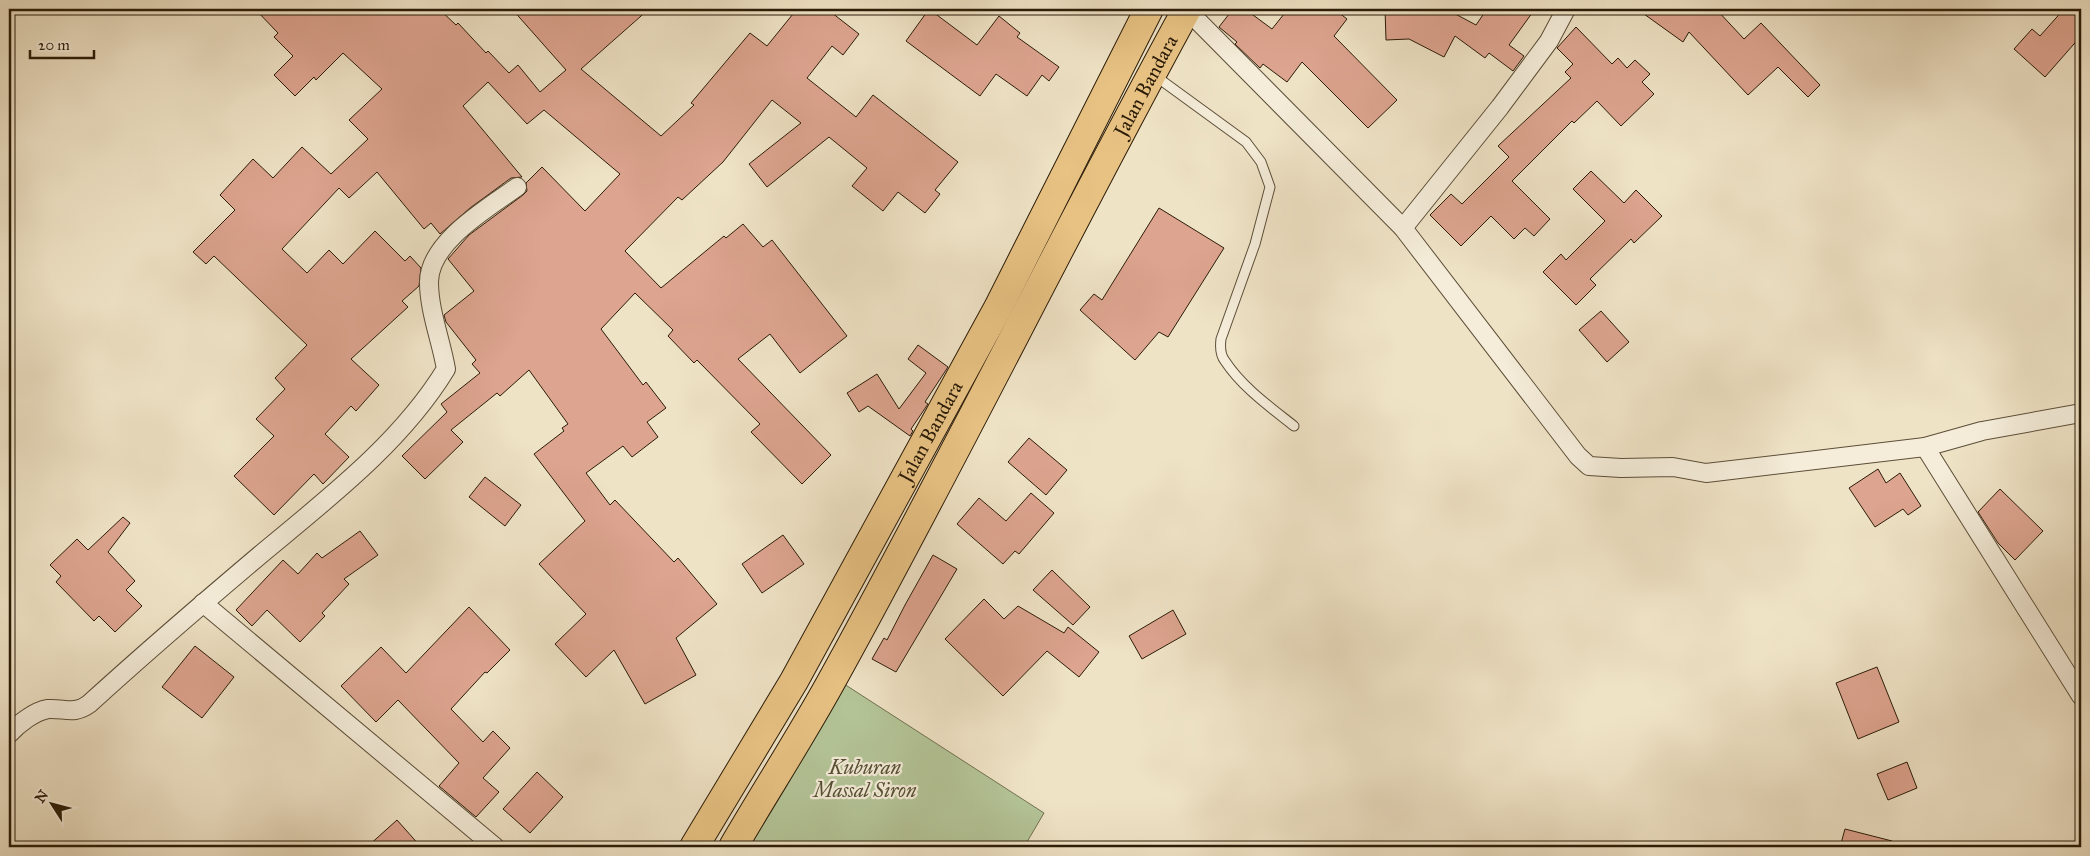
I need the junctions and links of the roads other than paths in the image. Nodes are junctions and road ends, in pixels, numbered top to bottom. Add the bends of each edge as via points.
1 (1149, 9) edge
2 (1187, 9) edge
3 (1566, 9) edge
4 (1152, 73) junction
5 (1102, 104) junction
6 (1128, 117) junction
7 (517, 187) dead end
8 (1403, 228) junction
9 (2081, 412) edge
10 (1294, 426) dead end
11 (1925, 447) junction
12 (203, 603) junction
13 (2081, 696) edge
14 (9, 734) edge
15 (495, 847) edge
16 (694, 847) edge
17 (732, 847) edge

1 - 5 highway, Jalan Bandara
2 - 4 highway, Jalan Bandara
2 - 8 street
3 - 8 street via 1500,107
4 - 6 highway, Jalan Bandara
4 - 10 lane via 1246,142 1261,162 1270,187 1255,244 1220,339 1220,351 1224,361 1258,396
5 - 6 highway
5 - 16 highway, Jalan Bandara via 998,308 794,682
6 - 17 highway, Jalan Bandara via 988,391 830,684
7 - 12 street via 453,235 429,273 430,293 446,369 435,387 403,426 354,475
8 - 11 street via 1588,466 1673,467 1706,473
9 - 11 street via 1982,431
11 - 13 street
12 - 14 street via 81,710 42,711
12 - 15 street

